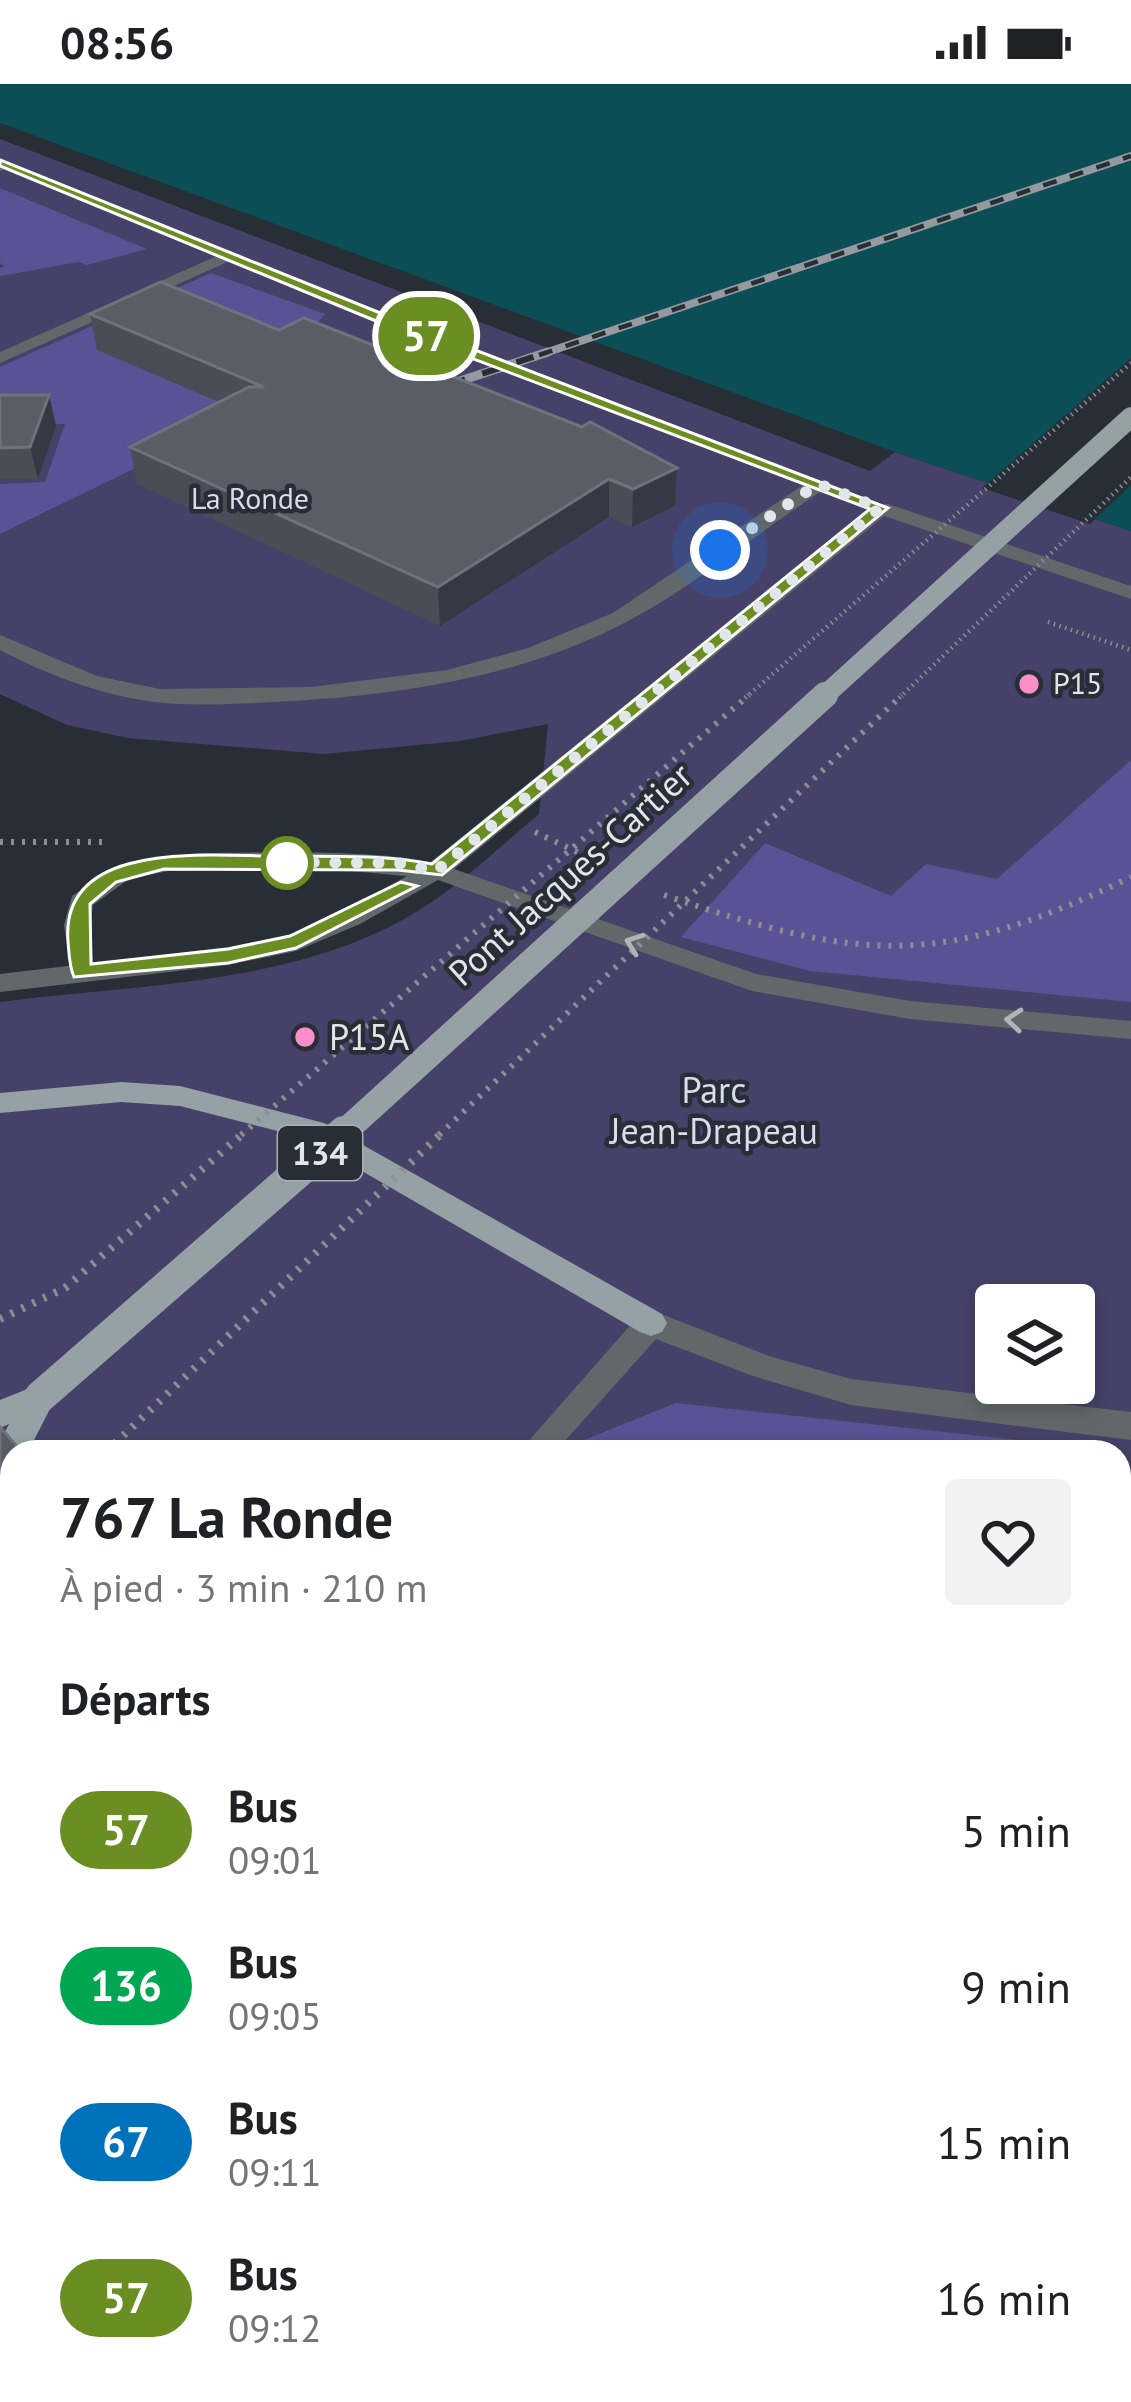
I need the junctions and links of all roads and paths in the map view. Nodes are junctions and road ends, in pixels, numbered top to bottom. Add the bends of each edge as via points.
1 (2, 165) edge
2 (226, 257) junction
3 (0, 358) edge
4 (1131, 363) edge
5 (1131, 416) edge
6 (1131, 477) edge
7 (818, 484) junction
8 (880, 508) junction
9 (1131, 593) edge
10 (1048, 622) dead end
11 (0, 641) edge
12 (1131, 650) edge
13 (523, 826) dead end
14 (0, 842) edge
15 (114, 842) dead end
16 (595, 861) dead end
17 (436, 871) junction
18 (1131, 877) edge
19 (648, 887) dead end
20 (81, 972) junction
21 (0, 983) edge
22 (1131, 1030) edge
23 (0, 1103) edge
24 (0, 1319) edge
25 (651, 1323) junction
26 (40, 1397) junction
27 (0, 1414) edge
28 (1122, 1422) edge
29 (0, 1428) edge
30 (18, 1440) edge
31 (119, 1440) edge
32 (546, 1440) edge

1 - 2 street
2 - 3 street
2 - 7 street
4 - 24 path, Pont Jacques-Cartier, bridge via 65,1288
5 - 26 main road, Pont Jacques-Cartier / 134, bridge via 281,1189
6 - 31 path, bridge
7 - 8 street
7 - 11 street via 621,616 462,674 350,693 146,694 45,666
8 - 9 street
8 - 17 street
10 - 12 path
13 - 16 path
14 - 15 path
17 - 20 street via 296,942
17 - 20 street via 398,863 247,862 133,869 81,902
22 -> 17 street via 910,1010 752,982
18 - 19 path via 1006,933 907,951 798,938
20 - 21 street
23 - 25 main road via 121,1092 180,1096 314,1130
25 - 28 street via 737,1360 885,1399
25 - 32 street
26 - 27 main road
26 - 29 main road, Pont Jacques-Cartier / 134
26 - 30 main road

